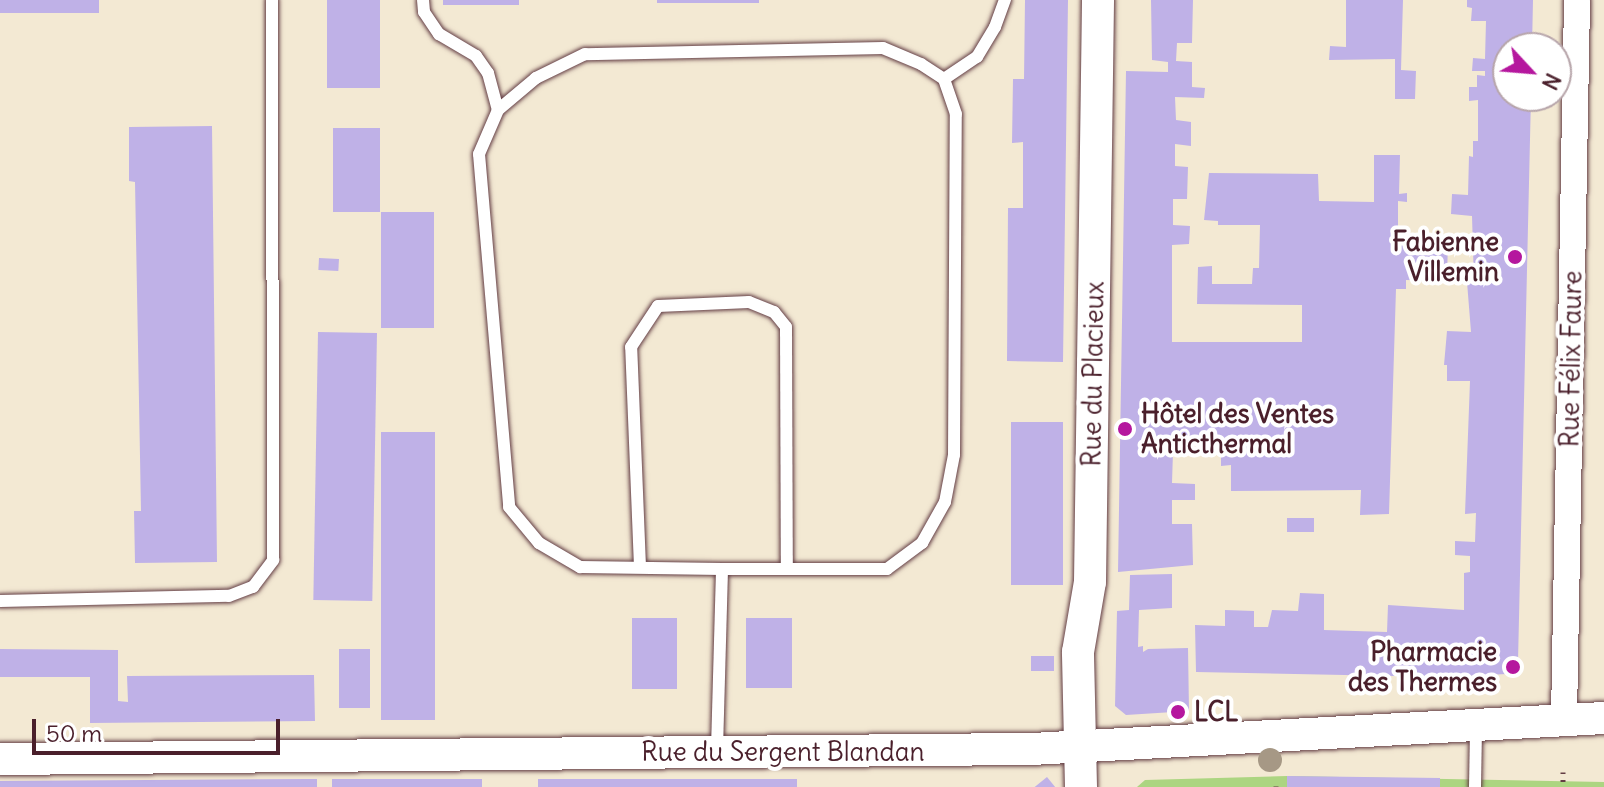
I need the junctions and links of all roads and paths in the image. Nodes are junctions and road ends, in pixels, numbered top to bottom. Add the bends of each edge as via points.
1 (272, 0) edge
2 (423, 0) edge
3 (1005, 0) edge
4 (1098, 0) edge
5 (1577, 0) edge
6 (944, 79) junction
7 (498, 110) junction
8 (640, 567) junction
9 (722, 569) junction
10 (787, 569) junction
11 (0, 601) edge
12 (1564, 718) junction
13 (1604, 718) edge
14 (1476, 724) junction
15 (1079, 747) junction
16 (717, 752) junction
17 (0, 759) edge
18 (1563, 772) dead end
19 (1081, 787) edge
20 (1475, 787) edge
21 (1563, 787) edge

1 - 11 lane via 273,560 253,587 229,596
2 - 7 lane via 424,12 439,34 476,56 488,73
3 - 6 lane via 977,57
4 - 15 street, Rue du Placieux via 1090,582 1078,652
5 - 12 street, Rue Félix Faure
6 - 7 lane via 883,48 585,54 536,78
6 - 10 lane via 956,114 954,455 945,502 922,543 887,569
7 - 8 lane via 479,154 509,507 539,543 580,567
8 - 9 lane
8 - 10 lane via 631,347 658,306 749,302 774,312 786,327
9 - 10 lane
9 - 16 lane
12 - 13 street, Rue du Sergent Blandan
12 - 14 street, Rue du Sergent Blandan
14 - 15 street, Rue du Sergent Blandan
14 - 20 lane
15 - 16 street, Rue du Sergent Blandan
15 - 19 street, Rue du Placieux
16 - 17 street, Rue du Sergent Blandan
18 - 21 path

